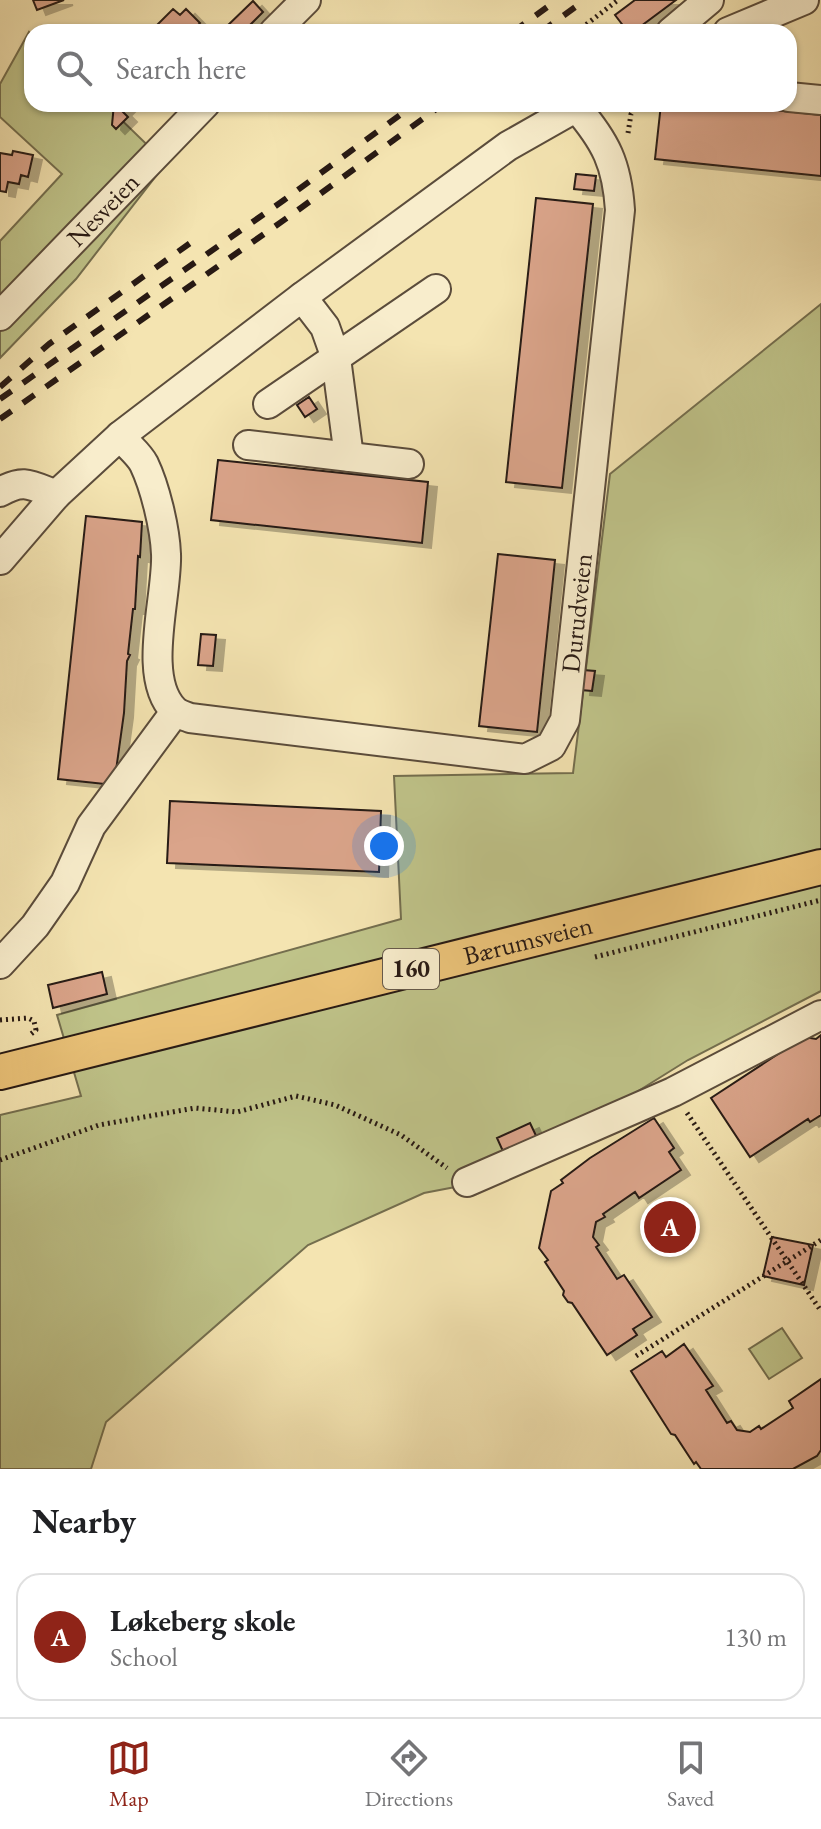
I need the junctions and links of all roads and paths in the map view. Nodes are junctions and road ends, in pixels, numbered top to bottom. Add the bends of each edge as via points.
1 (306, 0) edge
2 (618, 0) edge
3 (709, 0) edge
4 (804, 0) edge
5 (282, 24) edge
6 (588, 24) edge
7 (680, 24) edge
8 (747, 24) edge
9 (797, 98) edge
10 (821, 100) edge
11 (197, 112) edge
12 (568, 112) edge
13 (583, 112) edge
14 (436, 289) dead end
15 (302, 297) junction
16 (0, 316) edge
17 (336, 358) junction
18 (268, 404) dead end
19 (120, 436) junction
20 (248, 445) dead end
21 (349, 457) junction
22 (409, 464) dead end
23 (0, 492) edge
24 (56, 495) junction
25 (0, 560) edge
26 (175, 712) junction
27 (821, 867) edge
28 (0, 964) edge
29 (821, 1015) edge
30 (0, 1020) edge
31 (24, 1036) dead end
32 (0, 1072) edge
33 (673, 1092) junction
34 (0, 1160) edge
35 (467, 1182) joint
36 (821, 1240) edge
37 (788, 1262) junction
38 (821, 1311) edge
39 (636, 1356) dead end

1 - 5 street
2 - 6 path
3 - 7 street
4 - 8 street
9 - 10 street
11 - 16 street, Nesveien
12 - 15 street, Durudveien via 508,146
13 - 26 street, Durudveien via 612,161 620,210 565,720 551,746 525,759
14 - 17 street
15 - 17 street via 325,327
15 - 19 street, Durudveien
17 - 18 street
17 - 21 street
19 - 24 street, Durudveien
19 - 26 street via 143,461 156,498 166,553 159,671 164,696
20 - 21 street
21 - 22 street
23 - 24 street via 25,483
24 - 25 street, Durudveien
26 - 28 street via 91,826 65,883
27 - 32 main road, Bærumsveien / 160
29 - 33 street
30 - 31 path via 34,1021 36,1030
33 - 35 street
33 - 37 path
34 - 35 path via 99,1125 195,1108 237,1112 296,1096 335,1105 401,1135
36 - 37 path
37 - 38 path
37 - 39 path

